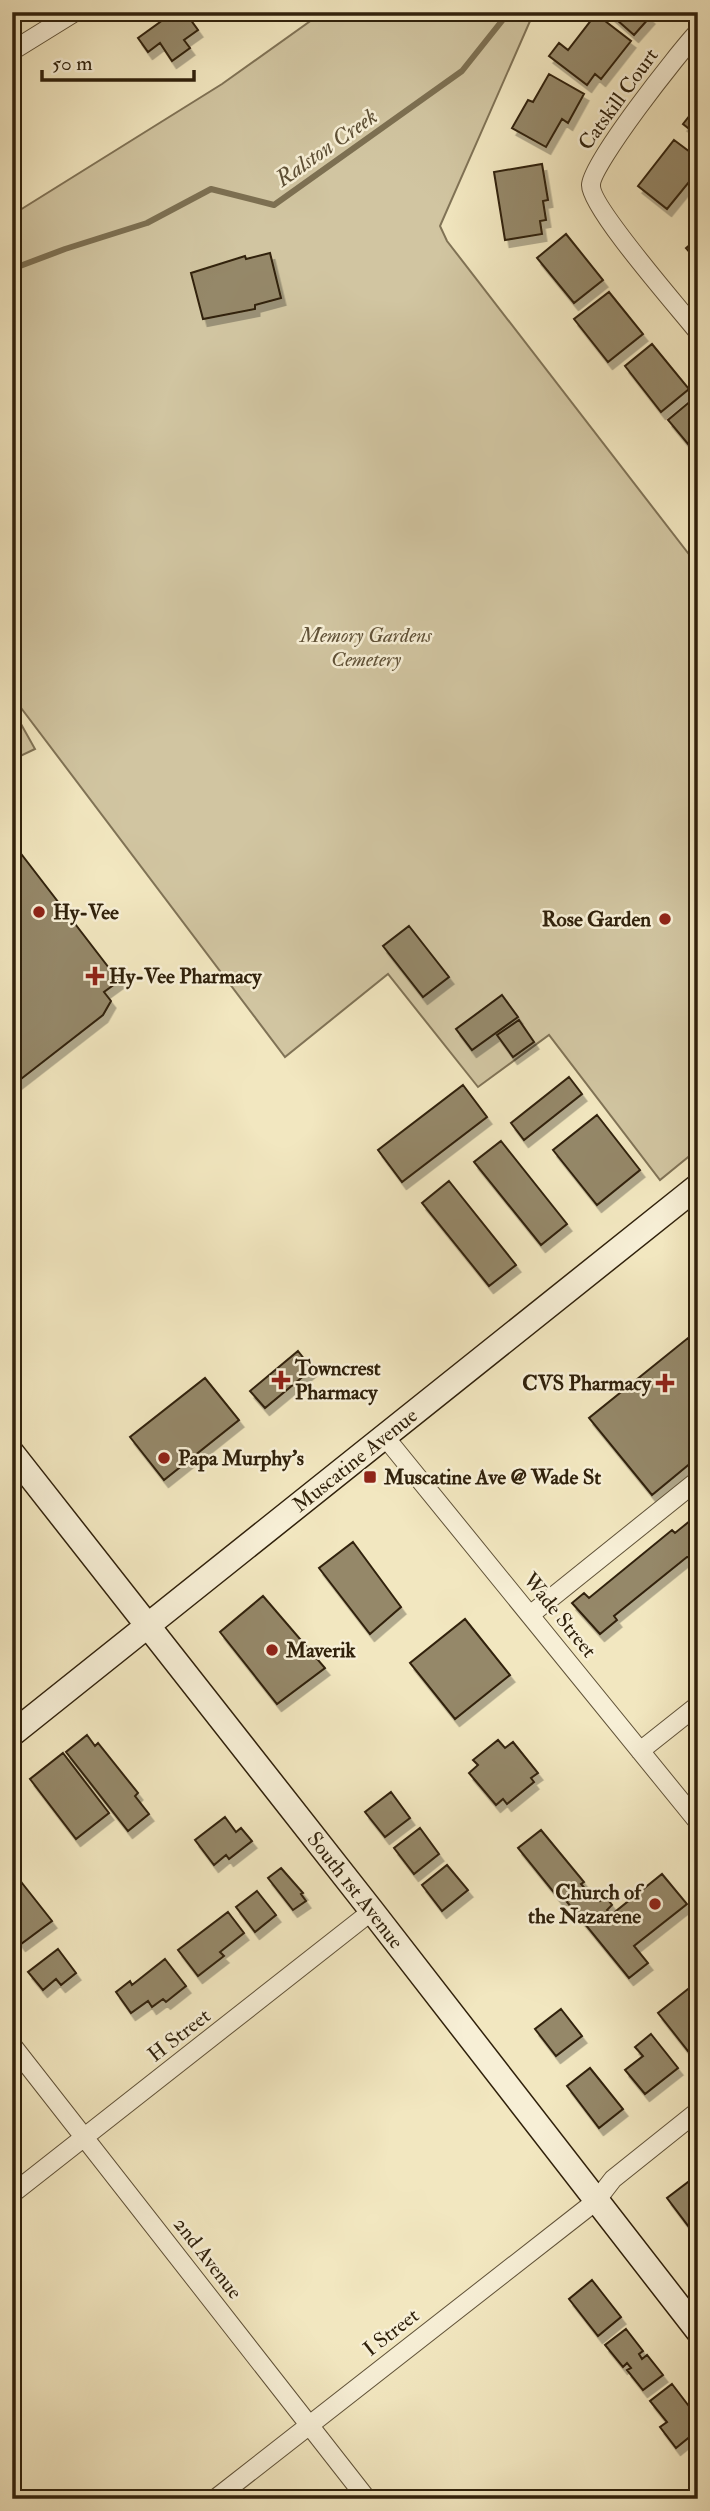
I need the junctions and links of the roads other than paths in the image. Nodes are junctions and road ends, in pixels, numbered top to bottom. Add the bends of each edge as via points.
1 (75, 12) edge
2 (698, 32) edge
3 (12, 51) edge
4 (698, 331) edge
5 (698, 1186) edge
6 (385, 1437) junction
7 (12, 1453) edge
8 (698, 1480) edge
9 (530, 1615) junction
10 (147, 1626) junction
11 (698, 1705) edge
12 (12, 1734) edge
13 (640, 1751) junction
14 (698, 1822) edge
15 (372, 1911) junction
16 (12, 2045) edge
17 (698, 2111) edge
18 (84, 2138) junction
19 (12, 2194) edge
20 (596, 2201) junction
21 (698, 2331) edge
22 (310, 2425) junction
23 (215, 2499) edge
24 (367, 2499) edge

1 - 3 street
2 - 4 street, Catskill Court via 601,160 590,187 605,215
5 - 6 main road, Muscatine Avenue
6 - 9 street, Wade Street
6 - 10 main road, Muscatine Avenue
7 - 10 main road, South 1st Avenue
8 - 9 street
9 - 13 street, Wade Street
10 - 12 main road, Muscatine Avenue
10 - 15 main road, South 1st Avenue
11 - 13 street
13 - 14 street, Wade Street
15 - 18 street, H Street
15 - 20 main road, South 1st Avenue
16 - 18 street, 2nd Avenue
17 - 20 street, I Street via 613,2179
18 - 19 street, H Street
18 - 22 street, 2nd Avenue
20 - 21 main road, South 1st Avenue
20 - 22 street, I Street
22 - 23 street, I Street
22 - 24 street, 2nd Avenue

